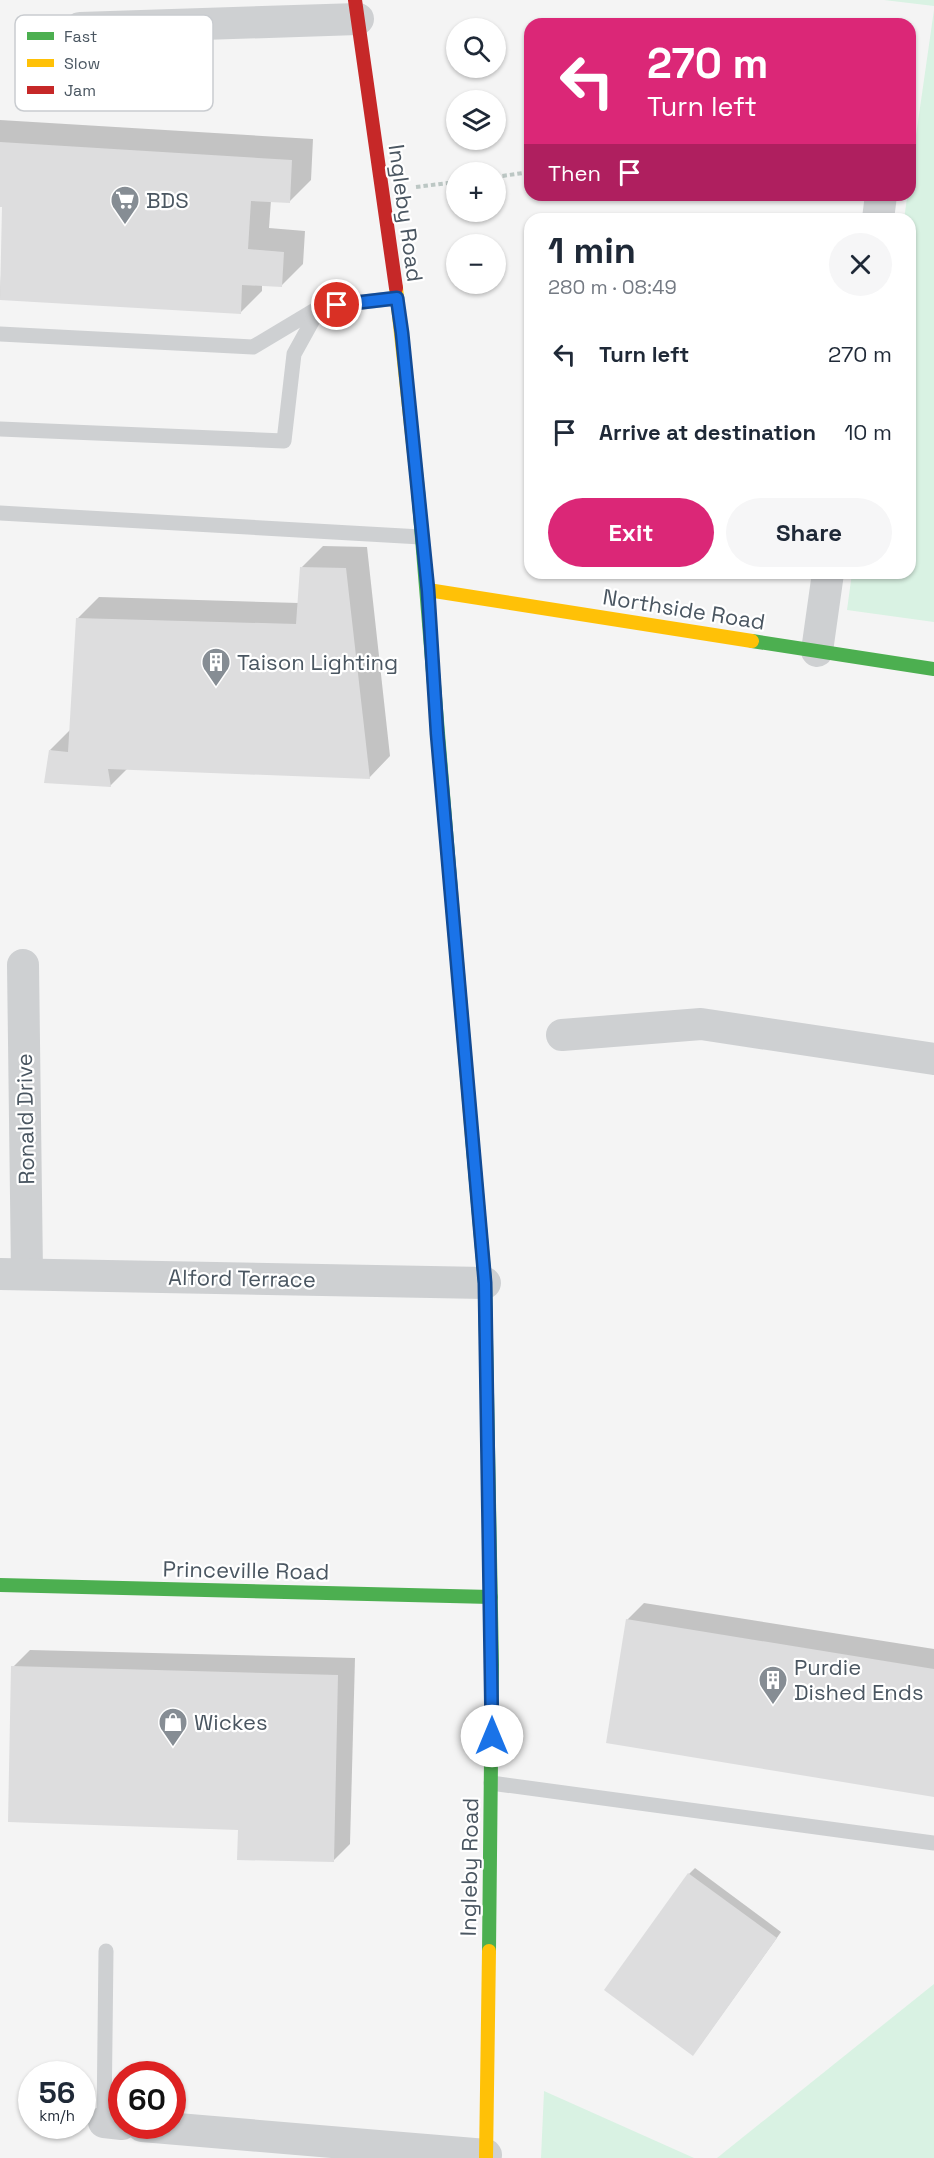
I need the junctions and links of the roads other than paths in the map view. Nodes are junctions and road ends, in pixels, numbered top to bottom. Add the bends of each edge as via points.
1 (357, 10) edge
2 (213, 19) edge
3 (397, 298) junction
4 (320, 307) junction
5 (0, 334) edge
6 (0, 429) edge
7 (0, 513) edge
8 (422, 537) junction
9 (827, 579) edge
10 (428, 590) junction
11 (817, 651) junction
12 (934, 669) edge
13 (23, 965) dead end
14 (562, 1035) dead end
15 (934, 1059) edge
16 (13, 1273) edge
17 (485, 1283) junction
18 (0, 1585) edge
19 (491, 1597) junction
20 (491, 1783) junction
21 (934, 1844) edge
22 (106, 1951) dead end
23 (110, 2061) edge
24 (186, 2130) edge
25 (486, 2156) edge

1 - 2 street
1 - 3 main road, Ingleby Road
3 - 4 lane
3 - 8 main road, Ingleby Road
4 - 5 lane via 253,347
4 - 6 lane via 294,354 284,441
7 - 8 lane
8 - 10 main road, Ingleby Road
9 - 11 street
10 - 11 main road, Northside Road
10 - 17 main road, Ingleby Road
11 - 12 main road, Northside Road
13 - 16 street, Ronald Drive
14 - 15 street via 701,1024
16 - 17 street, Alford Terrace
17 - 19 main road, Ingleby Road
18 - 19 main road, Princeville Road
19 - 20 main road, Ingleby Road
20 - 21 lane
20 - 25 main road, Ingleby Road
22 - 23 lane
24 - 25 street

